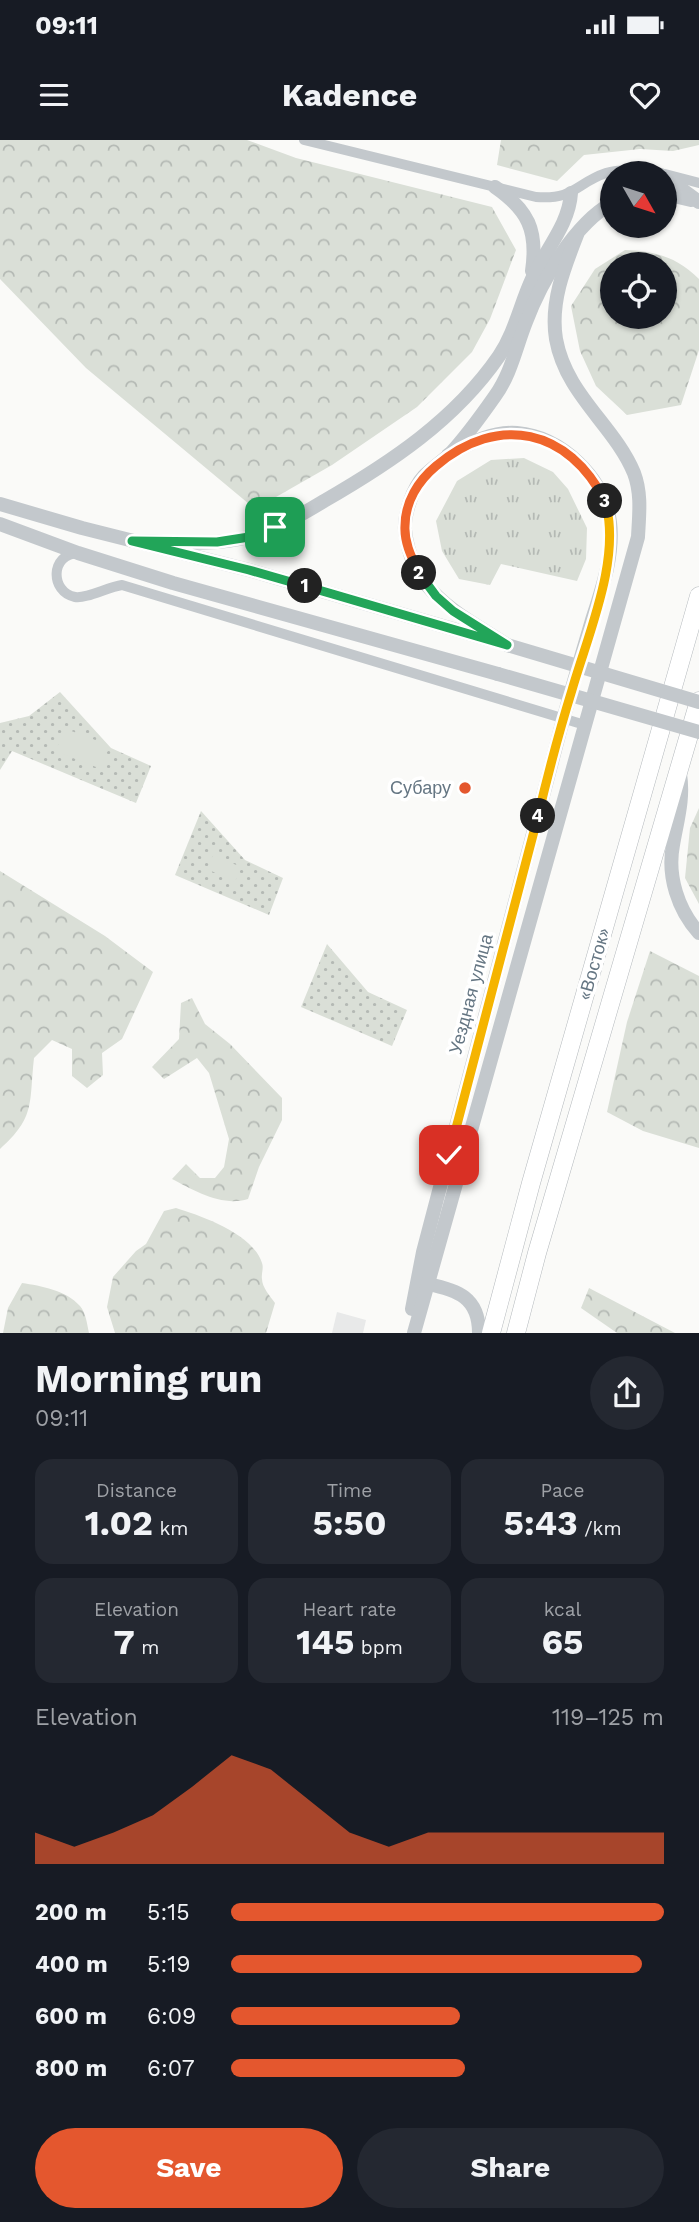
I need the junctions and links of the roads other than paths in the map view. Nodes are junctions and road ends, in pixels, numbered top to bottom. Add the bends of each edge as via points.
1 (304, 140) edge
2 (353, 140) edge
3 (350, 152) junction
4 (600, 177) edge
5 (677, 178) edge
6 (699, 183) edge
7 (677, 185) edge
8 (495, 187) junction
9 (571, 193) junction
10 (677, 196) edge
11 (699, 202) edge
12 (600, 212) edge
13 (577, 235) junction
14 (531, 282) junction
15 (525, 324) junction
16 (448, 456) junction
17 (0, 504) edge
18 (3, 524) edge
19 (37, 538) junction
20 (132, 541) junction
21 (78, 553) junction
22 (59, 563) junction
23 (699, 596) edge
24 (507, 645) junction
25 (699, 701) edge
26 (563, 718) junction
27 (585, 724) junction
28 (699, 732) edge
29 (679, 770) junction
30 (699, 933) edge
31 (423, 1282) junction
32 (408, 1333) edge
33 (414, 1333) edge
34 (479, 1333) edge
35 (491, 1333) edge
36 (516, 1333) edge

1 - 3 street
2 - 3 street
3 - 8 street
4 - 9 street
5 - 6 street
7 - 11 street
8 - 9 street via 536,197
8 - 14 street via 516,202 526,217 534,257
9 - 14 street via 570,208
10 - 11 street
12 - 13 street
13 - 15 street via 546,281
13 - 27 street, Уездная улица via 559,283 556,338 563,366 634,474 640,503 638,537
14 - 15 street
14 - 20 street via 516,326 475,386 425,435 357,482 249,537 217,542
15 - 16 street via 497,394
16 - 24 street via 423,477 410,499 405,526 409,551 436,596
16 - 26 street, Уездная улица via 490,436 517,433 542,440 581,465 606,502 611,542 605,576
17 - 20 street
18 - 19 street
19 - 21 street
19 - 22 street via 53,550
20 - 24 street
21 - 22 street via 65,555
21 - 28 street, bridge
22 - 26 street via 58,581 68,595 85,597 122,585
23 - 35 highway, «Восток»
24 - 25 street, bridge
25 - 29 highway, «Восток»
26 - 27 street
26 - 31 street, Уездная улица via 423,1252
27 - 31 street, Уездная улица
29 - 30 street via 682,786 672,874 683,910
29 - 36 highway, «Восток»
31 - 32 street
31 - 33 street, Уездная улица
31 - 34 street via 463,1296 475,1313

